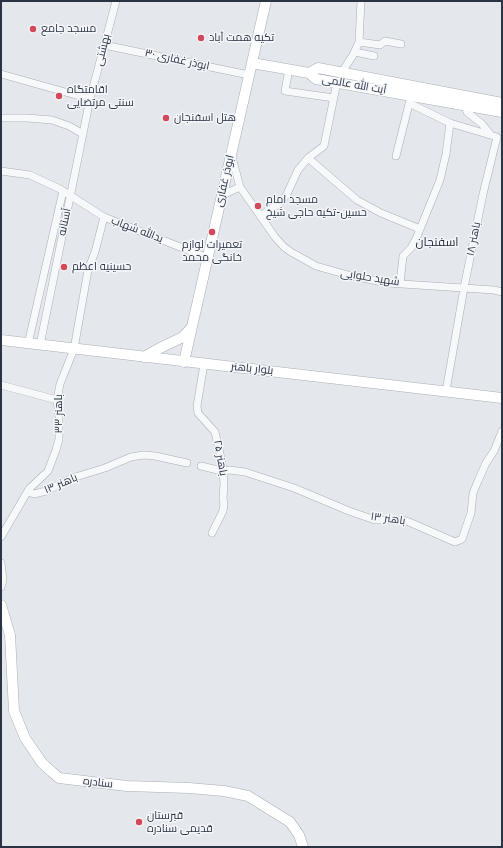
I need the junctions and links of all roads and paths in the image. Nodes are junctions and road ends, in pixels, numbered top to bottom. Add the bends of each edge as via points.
1 (116, 1) edge
2 (266, 1) edge
3 (361, 1) edge
4 (359, 42) junction
5 (401, 44) dead end
6 (104, 45) junction
7 (355, 52) junction
8 (374, 56) dead end
9 (252, 63) junction
10 (289, 69) junction
11 (308, 72) junction
12 (342, 72) junction
13 (1, 74) edge
14 (249, 75) junction
15 (338, 82) junction
16 (334, 98) junction
17 (90, 99) junction
18 (410, 99) junction
19 (502, 103) edge
20 (483, 104) junction
21 (465, 105) junction
22 (502, 112) edge
23 (1, 118) edge
24 (450, 124) junction
25 (83, 134) junction
26 (490, 134) junction
27 (231, 155) junction
28 (396, 156) dead end
29 (308, 158) junction
30 (1, 171) edge
31 (240, 187) junction
32 (63, 191) junction
33 (222, 195) junction
34 (70, 196) junction
35 (260, 216) junction
36 (104, 217) junction
37 (420, 229) junction
38 (208, 258) junction
39 (400, 284) junction
40 (464, 288) junction
41 (502, 292) edge
42 (192, 327) junction
43 (1, 340) edge
44 (28, 344) junction
45 (40, 345) junction
46 (74, 349) junction
47 (144, 357) junction
48 (184, 362) junction
49 (204, 364) junction
50 (1, 385) edge
51 (446, 391) junction
52 (502, 398) edge
53 (57, 400) junction
54 (502, 431) edge
55 (187, 463) dead end
56 (201, 466) dead end
57 (222, 471) junction
58 (28, 492) junction
59 (212, 532) dead end
60 (1, 537) edge
61 (1, 563) edge
62 (1, 587) edge
63 (1, 605) edge
64 (303, 847) edge

1 - 6 street, بهشتی
2 - 9 street, ابوذر غفاری
3 - 4 street
4 - 5 street via 380,44 386,41
4 - 7 street
6 - 14 street, ابوذر غفاری ۳۰
6 - 17 street, بهشتی
7 - 8 street
7 - 12 street
9 - 10 street
9 - 14 street, ابوذر غفاری
10 - 11 street
10 - 16 street via 285,91
11 - 12 street, آیت الله عالمی via 318,68
11 - 15 street, آیت الله عالمی via 316,79
12 - 20 street, آیت الله عالمی
13 - 17 street
14 - 27 street, ابوذر غفاری
15 - 16 street
15 - 18 street, آیت الله عالمی
16 - 29 street via 324,146
17 - 25 street, آستانه
18 - 21 street, آیت الله عالمی
18 - 24 street
18 - 28 street
19 - 20 street, آیت الله عالمی
20 - 21 street, آیت الله عالمی
20 - 22 street, آیت الله عالمی
21 - 26 street via 467,112
23 - 25 street via 52,120
24 - 26 street
24 - 37 street via 440,180
25 - 34 street, آستانه
26 - 40 street, باهنر ۱۸ via 497,137
27 - 31 street, شهید حلوایی
27 - 33 street, ابوذر غفاری
29 - 35 street via 298,170 286,196
29 - 37 street via 357,200
30 - 32 street, یدالله شهاب via 30,175
31 - 33 street
31 - 35 street, شهید حلوایی
32 - 34 street, یدالله شهاب
32 - 44 street, آستانه
33 - 38 street, ابوذر غفاری
34 - 36 street, یدالله شهاب
34 - 45 street, آستانه
35 - 39 street, شهید حلوایی via 284,247 316,266 348,275
36 - 38 street, یدالله شهاب
36 - 46 street, باهنر ۳۳ via 88,270
37 - 39 street via 412,248 403,256
38 - 42 street, ابوذر غفاری
39 - 40 street, شهید حلوایی
40 - 41 street, شهید حلوایی
40 - 51 street, باهنر ۱۸
42 - 47 street via 183,337
42 - 48 street, ابوذر غفاری
43 - 44 street, بلوار باهنر
44 - 45 street, بلوار باهنر
45 - 46 street, بلوار باهنر
46 - 47 street, بلوار باهنر
46 - 53 street, باهنر ۳۳ via 60,384
47 - 48 street, بلوار باهنر
48 - 49 street, بلوار باهنر
49 - 51 street, بلوار باهنر
49 - 57 street, باهنر ۲۵ via 198,413 215,432
50 - 53 street
51 - 52 street, بلوار باهنر
53 - 58 street, باهنر ۳۳ via 59,439 56,450 48,470
54 - 57 street, باهنر ۱۳ via 473,493 471,513 462,539 455,542 410,522 375,520 245,472
55 - 58 street, باهنر ۱۳ via 155,456 137,456 72,478 46,491 34,494
56 - 57 street, باهنر ۱۳
57 - 59 street, باهنر ۲۵ via 223,511
58 - 60 street, باهنر ۳۳
61 - 62 street
63 - 64 street, سنادره via 10,635 14,711 25,738 42,763 59,778 121,786 224,791 248,796 290,822

